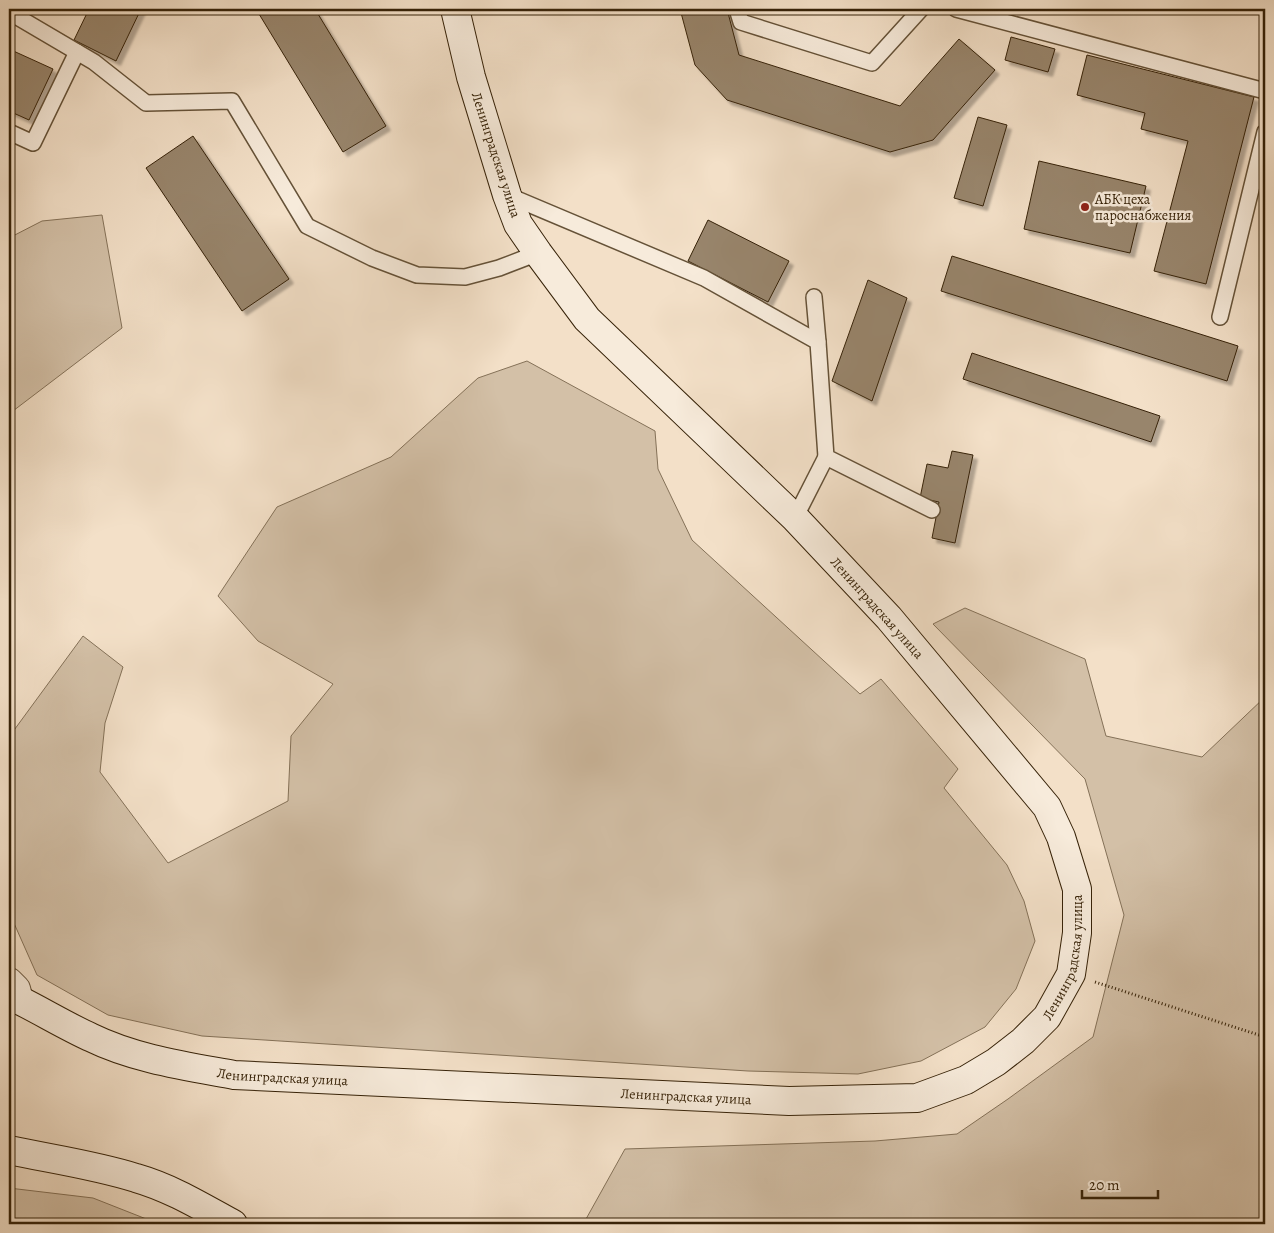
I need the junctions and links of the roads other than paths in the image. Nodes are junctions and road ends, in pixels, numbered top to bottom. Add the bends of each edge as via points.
1 (455, 9) edge
2 (738, 9) edge
3 (920, 9) edge
4 (956, 9) edge
5 (9, 12) edge
6 (77, 52) junction
7 (1265, 91) edge
8 (9, 132) edge
9 (1265, 132) edge
10 (507, 195) junction
11 (538, 253) junction
12 (814, 297) dead end
13 (1220, 317) dead end
14 (818, 342) junction
15 (826, 457) junction
16 (932, 510) dead end
17 (795, 518) junction
18 (12, 993) edge
19 (9, 1150) edge
20 (233, 1224) edge

1 - 10 street, Ленинградская улица via 471,77
2 - 3 lane via 741,22 872,63
4 - 7 lane
5 - 6 lane
6 - 8 lane via 33,142
6 - 11 lane via 146,103 232,101 307,226 372,258 417,275 465,277
9 - 13 lane
10 - 11 street, Ленинградская улица via 518,224
10 - 14 lane via 704,278
11 - 17 street, Ленинградская улица via 587,319
12 - 14 lane
14 - 15 lane
15 - 16 lane
15 - 17 lane
17 - 18 street, Ленинградская улица via 889,618 1047,807 1061,837 1077,889 1077,933 1071,974 1047,1017 996,1062 966,1080 917,1098 789,1101 234,1075 164,1063 119,1049 91,1038
19 - 20 street via 67,1160 137,1178 187,1198

